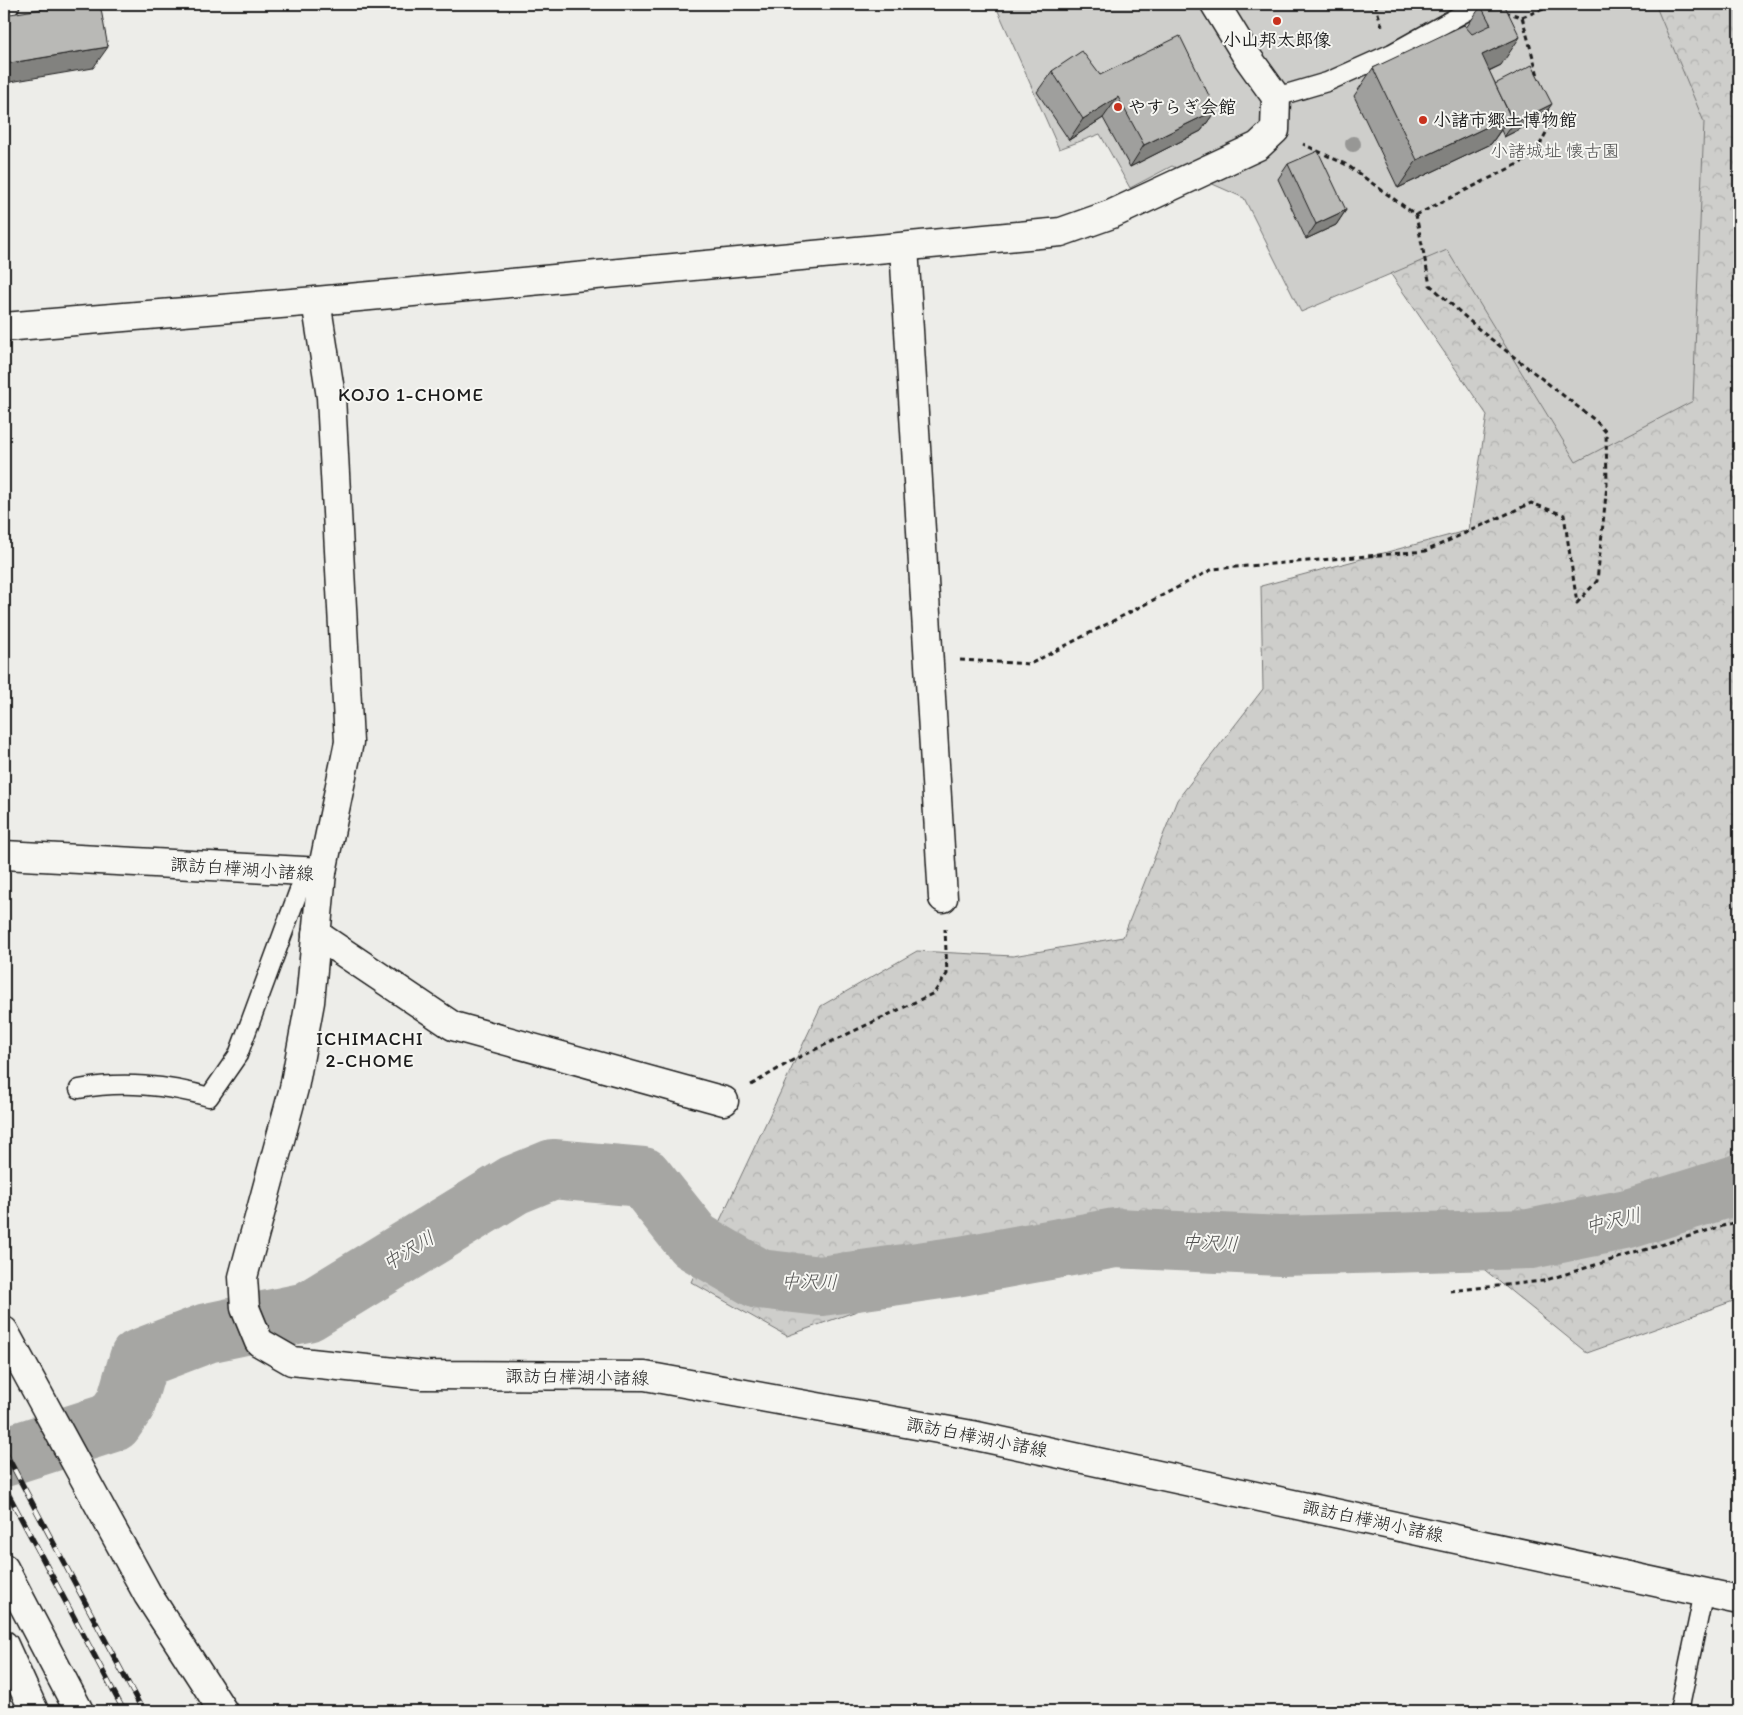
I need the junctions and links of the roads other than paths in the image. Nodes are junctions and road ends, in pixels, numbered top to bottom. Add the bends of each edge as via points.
1 (1216, 4) edge
2 (1478, 5) edge
3 (1276, 97) junction
4 (904, 247) junction
5 (316, 301) junction
6 (4, 327) edge
7 (4, 855) edge
8 (314, 871) junction
9 (943, 898) road end
10 (316, 934) junction
11 (79, 1089) dead end
12 (724, 1100) road end
13 (10, 1342) edge
14 (4, 1568) edge
15 (1704, 1592) junction
16 (1739, 1600) edge
17 (4, 1645) edge
18 (34, 1711) edge
19 (79, 1711) edge
20 (222, 1711) edge
21 (1679, 1711) edge

1 - 3 street
2 - 3 lane via 1392,53 1327,82
3 - 4 street via 1275,130 1258,146 1112,214 1061,232
4 - 5 street
4 - 9 street
5 - 6 street
5 - 8 street via 331,397 348,742
7 - 8 street, 諏訪白樺湖小諸線
8 - 10 street, 諏訪白樺湖小諸線
8 - 11 lane via 238,1055 209,1098 184,1090 106,1084
10 - 12 street via 454,1026
10 - 15 street, 諏訪白樺湖小諸線 via 310,1002 294,1088 243,1278 245,1308 259,1342 292,1360 423,1375 645,1376 972,1435
13 - 20 street via 148,1596
14 - 19 street
15 - 16 street, 諏訪白樺湖小諸線
15 - 21 lane
17 - 18 street

